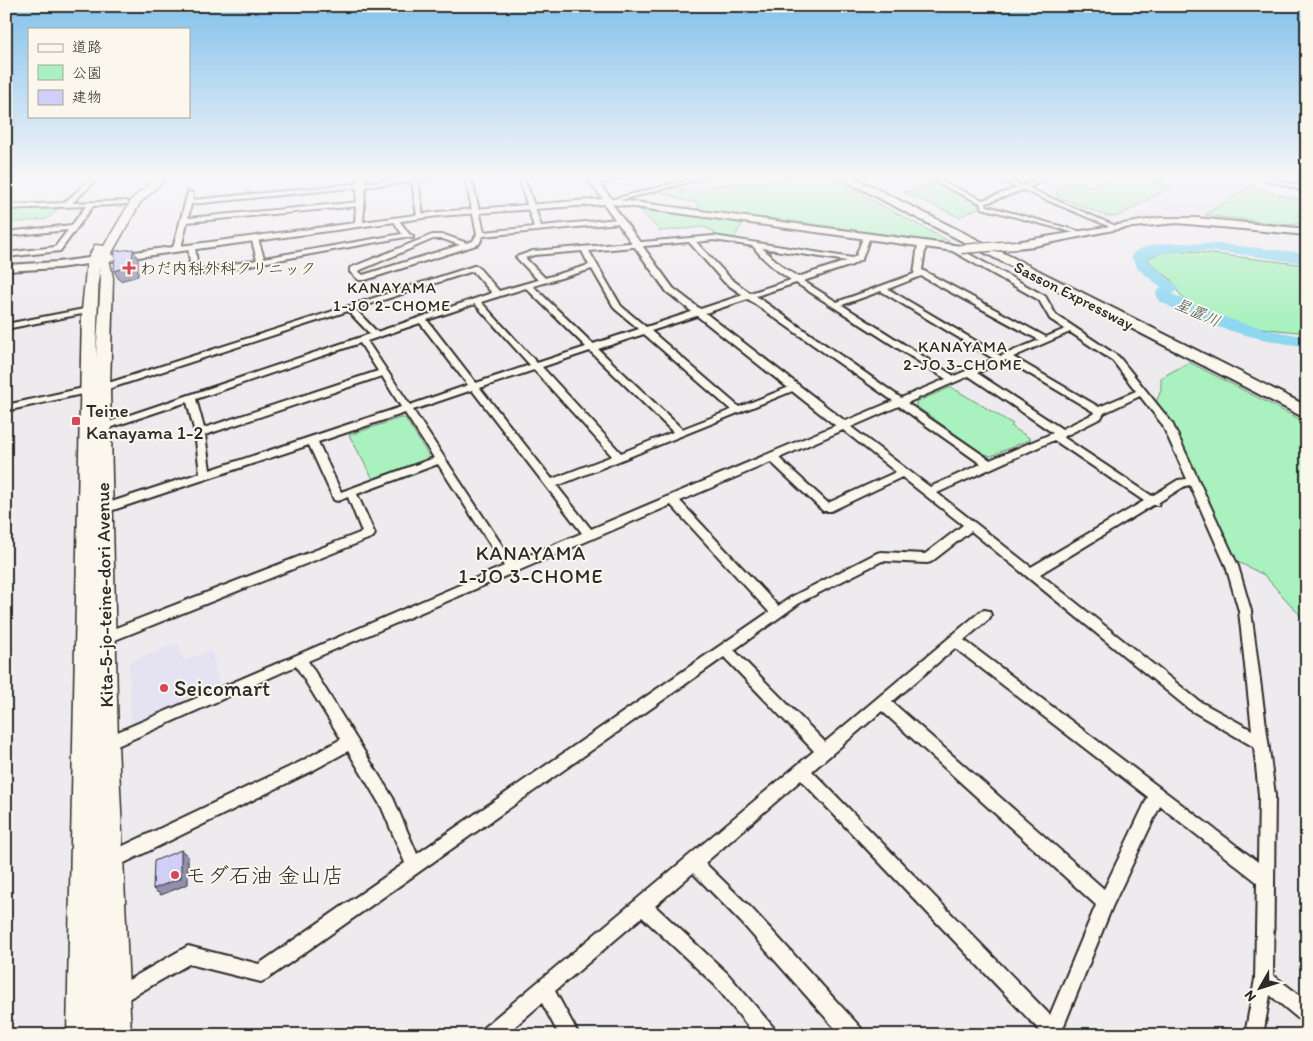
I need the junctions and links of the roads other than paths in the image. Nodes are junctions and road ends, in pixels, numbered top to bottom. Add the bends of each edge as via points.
1 (111, 225) edge
2 (121, 225) edge
3 (184, 225) edge
4 (354, 225) edge
5 (399, 225) edge
6 (479, 225) edge
7 (537, 225) edge
8 (583, 225) edge
9 (622, 225) edge
10 (782, 225) edge
11 (940, 225) edge
12 (949, 225) edge
13 (1050, 225) edge
14 (1109, 225) edge
15 (1131, 225) edge
16 (1217, 225) edge
17 (73, 226) joint
18 (1115, 227) junction
19 (538, 229) junction
20 (1307, 232) edge
21 (6, 234) edge
22 (481, 234) junction
23 (1085, 234) junction
24 (406, 235) junction
25 (866, 236) junction
26 (254, 239) junction
27 (692, 240) junction
28 (419, 242) junction
29 (636, 244) junction
30 (922, 244) junction
31 (467, 245) junction
32 (756, 245) junction
33 (190, 247) junction
34 (177, 248) junction
35 (584, 249) junction
36 (957, 249) junction
37 (6, 255) edge
38 (98, 259) junction
39 (854, 260) junction
40 (261, 261) junction
41 (593, 266) junction
42 (6, 268) edge
43 (918, 271) junction
44 (543, 280) junction
45 (797, 280) junction
46 (527, 285) junction
47 (881, 288) junction
48 (497, 294) junction
49 (750, 296) junction
50 (476, 301) junction
51 (836, 304) junction
52 (350, 308) junction
53 (89, 310) junction
54 (697, 313) junction
55 (422, 319) junction
56 (6, 327) edge
57 (646, 330) junction
58 (1071, 330) junction
59 (374, 334) junction
60 (362, 339) junction
61 (1046, 340) junction
62 (593, 348) junction
63 (1004, 358) junction
64 (536, 367) junction
65 (385, 372) junction
66 (971, 373) junction
67 (954, 380) junction
68 (475, 387) junction
69 (795, 388) junction
70 (95, 389) junction
71 (1142, 392) junction
72 (1278, 393) junction
73 (190, 397) junction
74 (902, 402) junction
75 (1307, 402) edge
76 (6, 408) edge
77 (408, 409) junction
78 (737, 410) junction
79 (1099, 411) junction
80 (1307, 412) edge
81 (845, 426) junction
82 (103, 427) junction
83 (200, 433) junction
84 (680, 433) junction
85 (1059, 435) junction
86 (312, 440) junction
87 (619, 457) junction
88 (441, 458) junction
89 (773, 458) junction
90 (988, 464) junction
91 (904, 472) junction
92 (206, 476) junction
93 (1194, 481) junction
94 (551, 484) junction
95 (351, 492) junction
96 (929, 492) junction
97 (673, 500) junction
98 (1154, 502) junction
99 (103, 509) junction
100 (971, 524) junction
101 (590, 536) junction
102 (511, 568) junction
103 (1031, 573) junction
104 (777, 613) junction
105 (985, 614) dead end
106 (105, 638) junction
107 (955, 640) junction
108 (725, 650) junction
109 (299, 658) junction
110 (882, 702) junction
111 (350, 742) junction
112 (106, 744) junction
113 (1261, 744) junction
114 (824, 751) junction
115 (802, 770) junction
116 (1157, 796) junction
117 (108, 861) junction
118 (693, 862) junction
119 (414, 866) junction
120 (1266, 878) junction
121 (1106, 902) junction
122 (642, 906) junction
123 (1264, 979) junction
124 (544, 990) junction
125 (115, 997) junction
126 (1307, 1013) edge
127 (1054, 1033) edge
128 (83, 1035) edge
129 (115, 1035) edge
130 (490, 1035) edge
131 (570, 1035) edge
132 (767, 1035) edge
133 (854, 1035) edge
134 (1254, 1035) edge

1 - 38 highway, Kita-5-jo-teine-dori Avenue
2 - 38 highway, Kita-5-jo-teine-dori Avenue
3 - 34 street
4 - 26 street
5 - 24 street
6 - 22 street
7 - 19 street
8 - 19 street
9 - 29 street
10 - 25 street
11 - 72 highway, Sasson Expressway
12 - 72 highway, Sasson Expressway
13 - 23 street
14 - 18 street
15 - 18 street
16 - 20 street
17 - 21 street
17 - 37 street via 57,249
18 - 23 street
19 - 22 street
22 - 31 street via 476,242
23 - 36 street, bridge via 1045,243
24 - 28 street
24 - 40 street
25 - 30 street
25 - 39 street
26 - 33 street
26 - 40 street
27 - 29 street
27 - 32 street via 714,238
27 - 49 street via 728,280
28 - 31 street via 438,237
28 - 31 street via 354,270 362,278
29 - 35 street
29 - 54 street via 670,290
30 - 36 street
30 - 43 street
32 - 39 street
32 - 45 street via 781,270
33 - 34 street
33 - 40 street via 195,273
34 - 38 street
35 - 41 street
35 - 44 street via 520,257
36 - 58 street via 1042,298 1053,317
38 - 42 street
38 - 53 highway, Kita-5-jo-teine-dori Avenue
38 - 70 highway, Kita-5-jo-teine-dori Avenue via 107,278
39 - 45 street
41 - 44 street
41 - 57 street via 618,307
43 - 47 street via 918,275
43 - 61 street
44 - 46 street
45 - 49 street
45 - 51 street
46 - 48 street
46 - 62 street
47 - 51 street
47 - 63 street
48 - 50 street
48 - 52 street via 474,268
49 - 54 street
49 - 74 street
50 - 55 street
50 - 64 street
51 - 67 street
52 - 59 street
52 - 70 street
53 - 56 street
53 - 70 highway, Kita-5-jo-teine-dori Avenue
54 - 57 street
54 - 69 street
55 - 59 street
55 - 68 street
57 - 62 street
57 - 78 street
58 - 61 street
58 - 71 street via 1116,359
59 - 60 street
60 - 65 street
60 - 73 street
61 - 63 street
62 - 64 street
62 - 84 street
63 - 66 street
63 - 79 street
64 - 68 street
64 - 87 street
65 - 77 street
65 - 83 street
66 - 67 street
66 - 85 street
67 - 74 street
68 - 77 street
68 - 94 street
69 - 78 street
69 - 81 street
70 - 76 street
70 - 82 highway, Kita-5-jo-teine-dori Avenue
70 - 128 highway, Kita-5-jo-teine-dori Avenue
71 - 79 street
71 - 93 street via 1167,423
72 - 75 highway, Sasson Expressway
72 - 80 highway, Sasson Expressway
73 - 82 street
73 - 83 street
74 - 81 street
74 - 90 street
77 - 86 street
77 - 88 street
78 - 84 street
79 - 85 street via 1098,416
81 - 89 street
81 - 91 street
82 - 99 highway, Kita-5-jo-teine-dori Avenue
83 - 92 street
84 - 87 street
85 - 90 street
85 - 98 street
86 - 92 street
86 - 95 street via 338,497
87 - 94 street
88 - 95 street
88 - 102 street
89 - 91 street via 826,508
89 - 97 street
90 - 96 street
91 - 96 street
92 - 99 street
93 - 98 street via 1182,483
93 - 113 street via 1232,566 1245,611
94 - 101 street
95 - 106 street via 369,534
96 - 100 street
97 - 101 street
97 - 104 street
98 - 103 street
99 - 106 highway, Kita-5-jo-teine-dori Avenue
100 - 103 street
100 - 104 street via 927,559 881,556 797,599
101 - 102 street
102 - 109 street
103 - 113 street via 1194,705
104 - 108 street
105 - 107 street
106 - 112 highway, Kita-5-jo-teine-dori Avenue
107 - 110 street
107 - 116 street
108 - 114 street
108 - 119 street
109 - 111 street
109 - 112 street
110 - 114 street
110 - 121 street
111 - 117 street via 305,767
111 - 119 street via 388,803
112 - 117 highway, Kita-5-jo-teine-dori Avenue
113 - 120 street via 1268,795
114 - 115 street
115 - 118 street
115 - 127 street
116 - 120 street
116 - 121 street
117 - 125 highway, Kita-5-jo-teine-dori Avenue
118 - 122 street
118 - 133 street via 747,916
119 - 125 street via 262,973 188,955
120 - 123 street
121 - 127 street
122 - 124 street
122 - 132 street via 721,978
123 - 126 street
123 - 134 street
124 - 130 street
124 - 131 street
125 - 129 highway, Kita-5-jo-teine-dori Avenue

